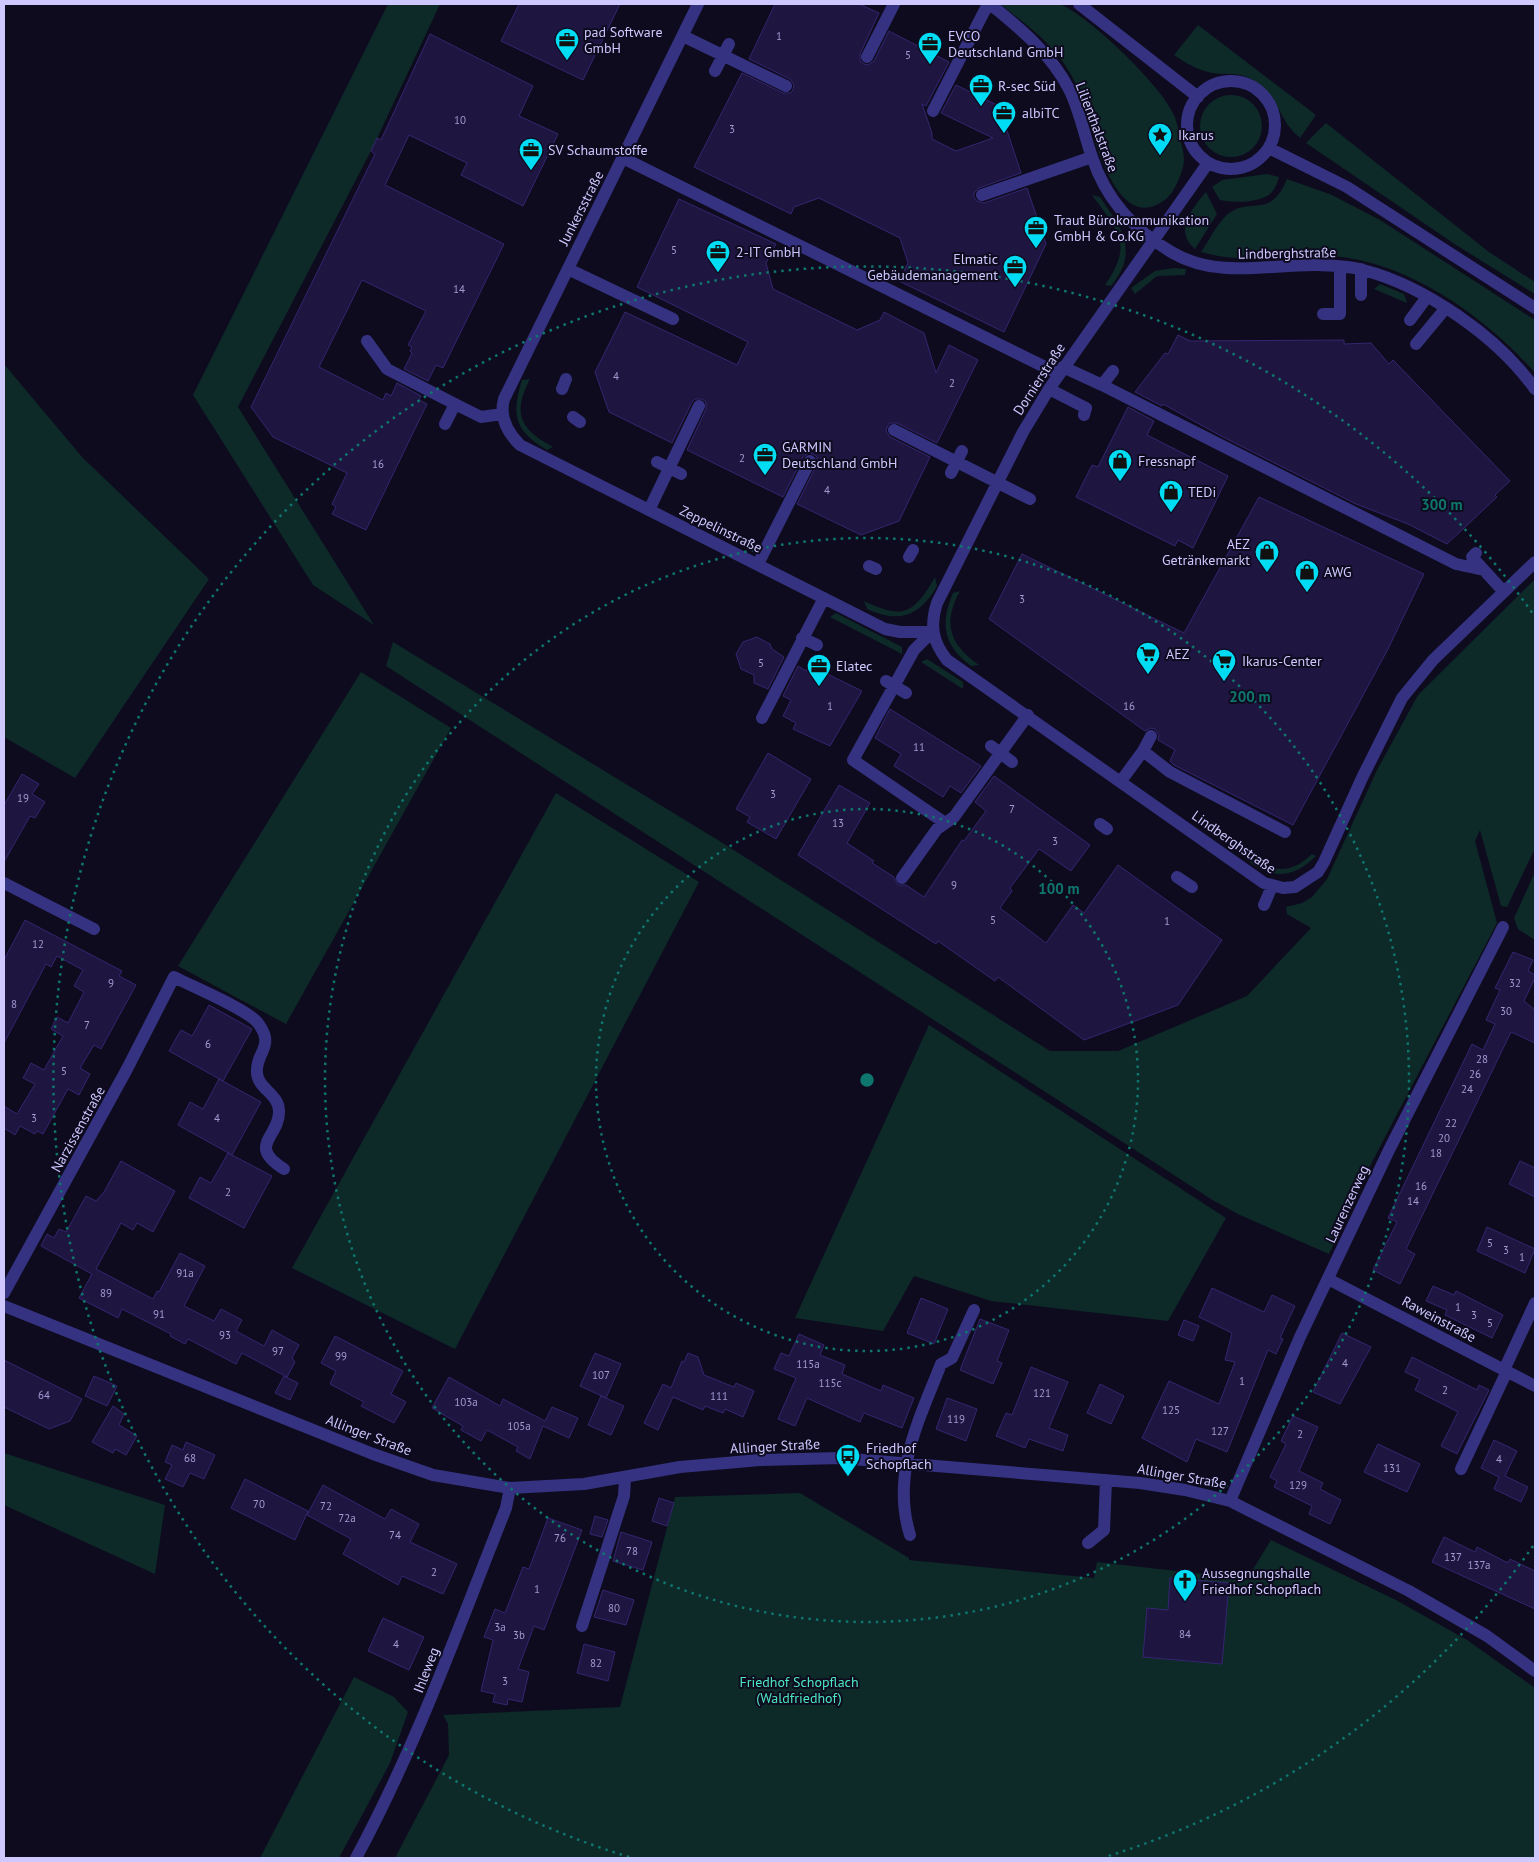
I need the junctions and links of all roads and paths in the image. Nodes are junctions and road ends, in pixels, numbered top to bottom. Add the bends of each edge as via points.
1 (698, 4) edge
2 (894, 4) edge
3 (989, 4) edge
4 (1079, 4) edge
5 (683, 36) junction
6 (726, 50) junction
7 (867, 57) dead end
8 (715, 71) dead end
9 (786, 86) dead end
10 (1198, 97) junction
11 (933, 111) dead end
12 (1269, 148) junction
13 (1092, 156) junction
14 (623, 158) junction
15 (1208, 163) junction
16 (982, 195) dead end
17 (1154, 241) junction
18 (1340, 267) junction
19 (568, 269) junction
20 (1361, 269) junction
21 (1361, 295) dead end
22 (1427, 297) junction
23 (1445, 308) junction
24 (1535, 308) edge
25 (1323, 314) dead end
26 (673, 318) dead end
27 (1410, 320) dead end
28 (367, 341) dead end
29 (1416, 344) dead end
30 (1061, 370) junction
31 (1113, 371) dead end
32 (1102, 385) junction
33 (1049, 388) junction
34 (1535, 389) edge
35 (454, 404) junction
36 (699, 406) dead end
37 (502, 414) junction
38 (1084, 415) dead end
39 (445, 424) dead end
40 (894, 430) dead end
41 (810, 461) dead end
42 (657, 462) dead end
43 (669, 468) junction
44 (681, 474) dead end
45 (997, 482) junction
46 (1030, 499) dead end
47 (649, 510) junction
48 (1476, 553) dead end
49 (1535, 562) edge
50 (758, 564) junction
51 (1484, 570) junction
52 (1504, 592) junction
53 (824, 598) junction
54 (932, 632) junction
55 (802, 638) junction
56 (817, 645) dead end
57 (1028, 715) junction
58 (762, 718) dead end
59 (1151, 736) dead end
60 (996, 749) junction
61 (1143, 751) junction
62 (1012, 762) dead end
63 (1121, 781) junction
64 (945, 823) junction
65 (1285, 832) dead end
66 (1177, 876) dead end
67 (902, 878) dead end
68 (1272, 886) junction
69 (1192, 887) dead end
70 (6, 888) edge
71 (1264, 904) dead end
72 (1502, 927) dead end
73 (94, 929) dead end
74 (284, 1169) dead end
75 (1328, 1279) junction
76 (4, 1293) edge
77 (1535, 1303) edge
78 (4, 1306) edge
79 (974, 1310) dead end
80 (1505, 1371) junction
81 (1535, 1386) edge
82 (938, 1394) dead end
83 (911, 1463) junction
84 (1461, 1469) dead end
85 (625, 1479) junction
86 (1106, 1480) junction
87 (510, 1488) junction
88 (1230, 1501) junction
89 (910, 1535) dead end
90 (1088, 1543) dead end
91 (582, 1626) dead end
92 (1535, 1671) edge
93 (356, 1858) edge

1 - 5 street, Junkersstraße
2 - 7 street
3 - 11 street via 964,40 965,62
3 - 13 street, Lilienthalstraße via 1019,27 1050,59 1069,89
4 - 10 street
5 - 6 street
5 - 14 street, Junkersstraße
6 - 8 street
6 - 9 street
10 - 12 street via 1209,88 1230,82 1251,86 1271,106 1275,120
10 - 15 street via 1190,113 1188,131 1198,153
12 - 15 street via 1262,157 1241,168 1229,169
12 - 24 street via 1347,187
13 - 16 street
13 - 17 street, Lilienthalstraße via 1099,178 1113,202
14 - 19 street, Junkersstraße
14 - 30 street
15 - 17 street, Dornierstraße
17 - 18 street, Lindberghstraße via 1176,254 1214,267
17 - 30 street, Dornierstraße
18 - 20 street, Lindberghstraße
18 - 25 street via 1340,314
19 - 26 street via 611,284
19 - 37 street, Junkersstraße via 504,399
20 - 21 street
20 - 22 street, Lindberghstraße
22 - 23 street, Lindberghstraße
22 - 27 street
23 - 29 street
23 - 34 street, Lindberghstraße via 1492,343
28 - 35 street via 388,369
30 - 32 street
30 - 33 street, Dornierstraße
31 - 32 street
32 - 51 street via 1456,564
33 - 38 street via 1086,408
33 - 45 street, Dornierstraße
35 - 37 street via 481,418
35 - 39 street
36 - 43 street
37 - 47 street, Zeppelinstraße via 520,445
40 - 45 street
41 - 50 street
42 - 43 street
43 - 44 street
43 - 47 street
45 - 46 street
45 - 54 street, Dornierstraße via 937,603
47 - 50 street, Zeppelinstraße
48 - 51 street via 1472,557
49 - 52 street, Lindberghstraße
50 - 53 street, Zeppelinstraße
51 - 52 street
52 - 68 street, Lindberghstraße via 1433,660 1402,698 1318,872 1295,887
53 - 54 street, Zeppelinstraße via 885,629
53 - 55 street
54 - 57 street, Lindberghstraße via 947,660
54 - 64 street via 914,650 853,760
55 - 56 street
55 - 58 street
57 - 60 street
57 - 63 street, Lindberghstraße
59 - 61 street
60 - 62 street
60 - 64 street via 954,817
61 - 63 street
61 - 65 street via 1170,772
63 - 68 street, Lindberghstraße
64 - 67 street via 937,828
66 - 69 street
68 - 71 street
70 - 73 street
72 - 75 street, Laurenzerweg
74 - 76 street, Narzissenstraße via 267,1154 266,1145 279,1113 277,1102 257,1077 257,1064 266,1044 262,1029 250,1016 174,977
75 - 80 street, Raweinstraße
75 - 88 street, Laurenzerweg via 1300,1336
77 - 80 street
78 - 87 street, Allinger Straße via 373,1454 433,1475
79 - 83 street via 952,1358 941,1364 908,1447
80 - 81 street, Raweinstraße
80 - 84 street
82 - 83 street
83 - 85 street, Allinger Straße via 840,1458 760,1460 680,1467
83 - 86 street, Allinger Straße
83 - 89 street via 903,1497
85 - 87 street, Allinger Straße via 557,1487
85 - 91 street via 624,1496
86 - 88 street, Allinger Straße via 1185,1490
86 - 90 street via 1104,1530
87 - 93 street, Ihleweg via 506,1508 428,1705
88 - 92 street, Allinger Straße via 1409,1591 1487,1636

